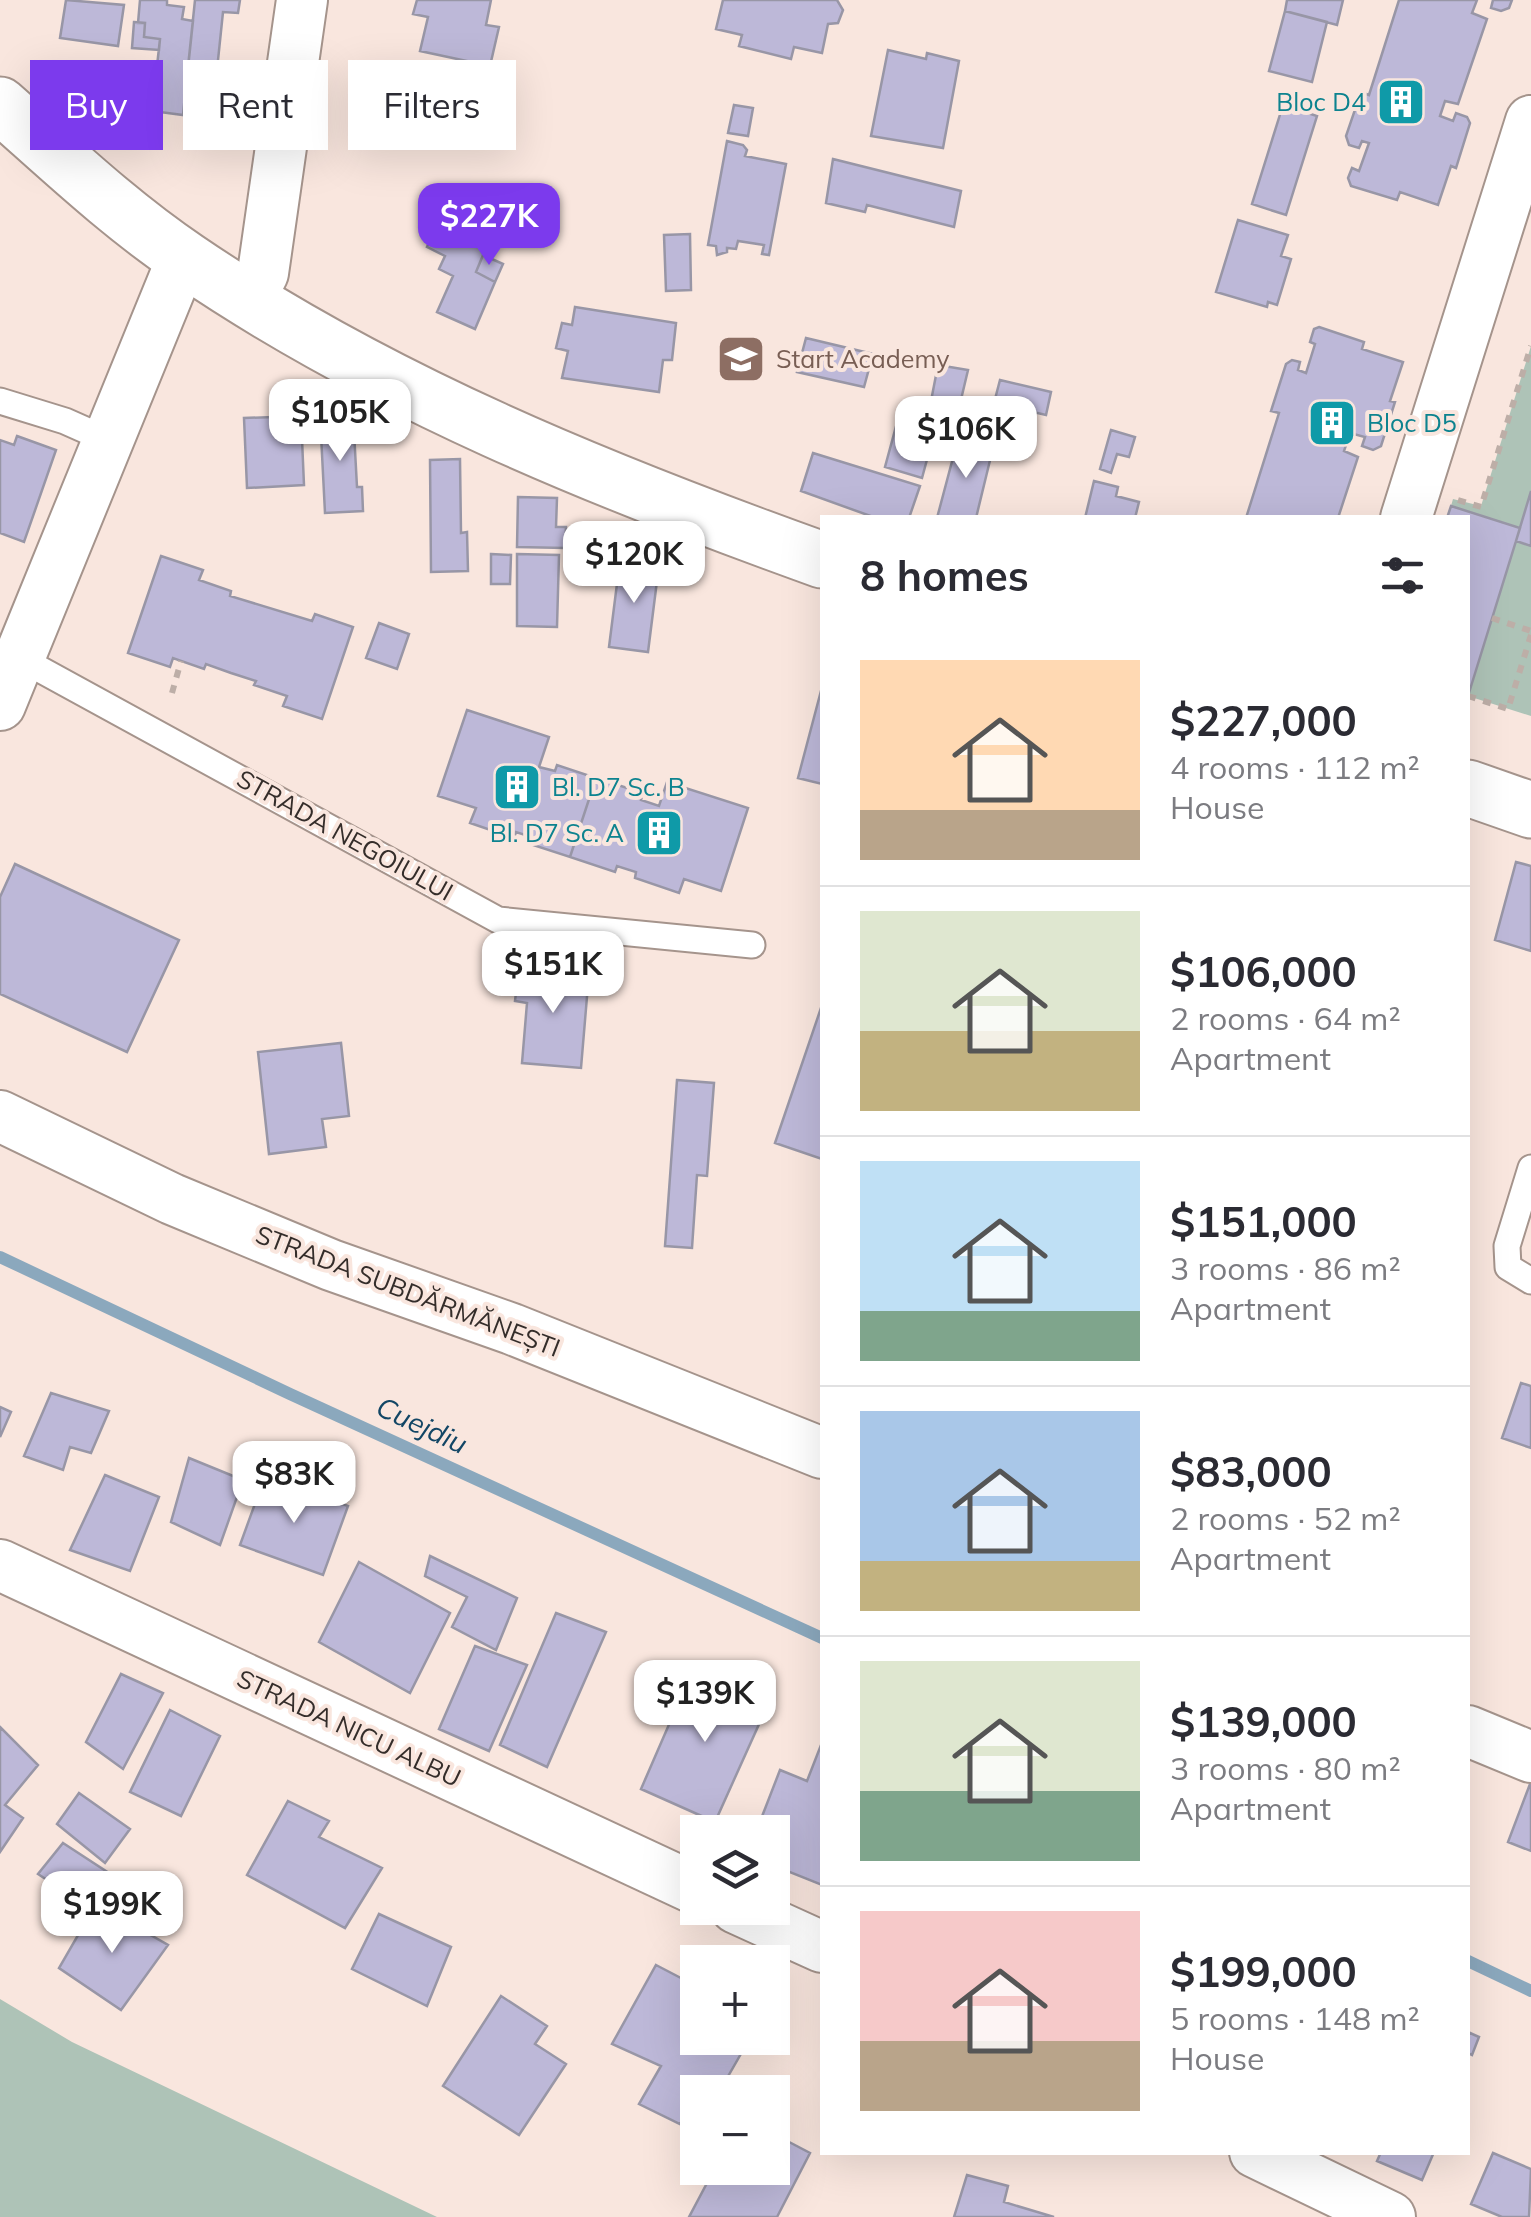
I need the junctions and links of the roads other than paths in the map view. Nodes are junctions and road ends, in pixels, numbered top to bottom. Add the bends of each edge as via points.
1 (302, 0) edge
2 (0, 105) edge
3 (1528, 139) edge
4 (183, 258) junction
5 (249, 300) junction
6 (0, 401) edge
7 (110, 440) junction
8 (1427, 507) edge
9 (820, 559) edge
10 (11, 653) edge
11 (0, 705) edge
12 (1470, 789) edge
13 (1531, 810) edge
14 (752, 945) dead end
15 (0, 1116) edge
16 (1531, 1168) edge
17 (1531, 1281) edge
18 (820, 1453) edge
19 (0, 1565) edge
20 (1470, 1732) edge
21 (1531, 1756) edge
22 (680, 1882) edge
23 (773, 1925) edge
24 (820, 1946) edge
25 (1260, 2155) edge
26 (1390, 2217) edge

1 - 5 street via 263,272
2 - 4 street
3 - 8 street
4 - 5 street
4 - 7 street
5 - 9 street via 542,452
6 - 7 lane
7 - 10 street
10 - 11 street
10 - 14 lane, STRADA NEGOIULUI via 498,920
12 - 13 street
15 - 18 street, STRADA SUBDĂRMĂNEȘTI via 172,1199
16 - 17 lane via 1507,1246 1508,1267
19 - 22 street, STRADA NICU ALBU
20 - 21 street
23 - 24 street
25 - 26 street

